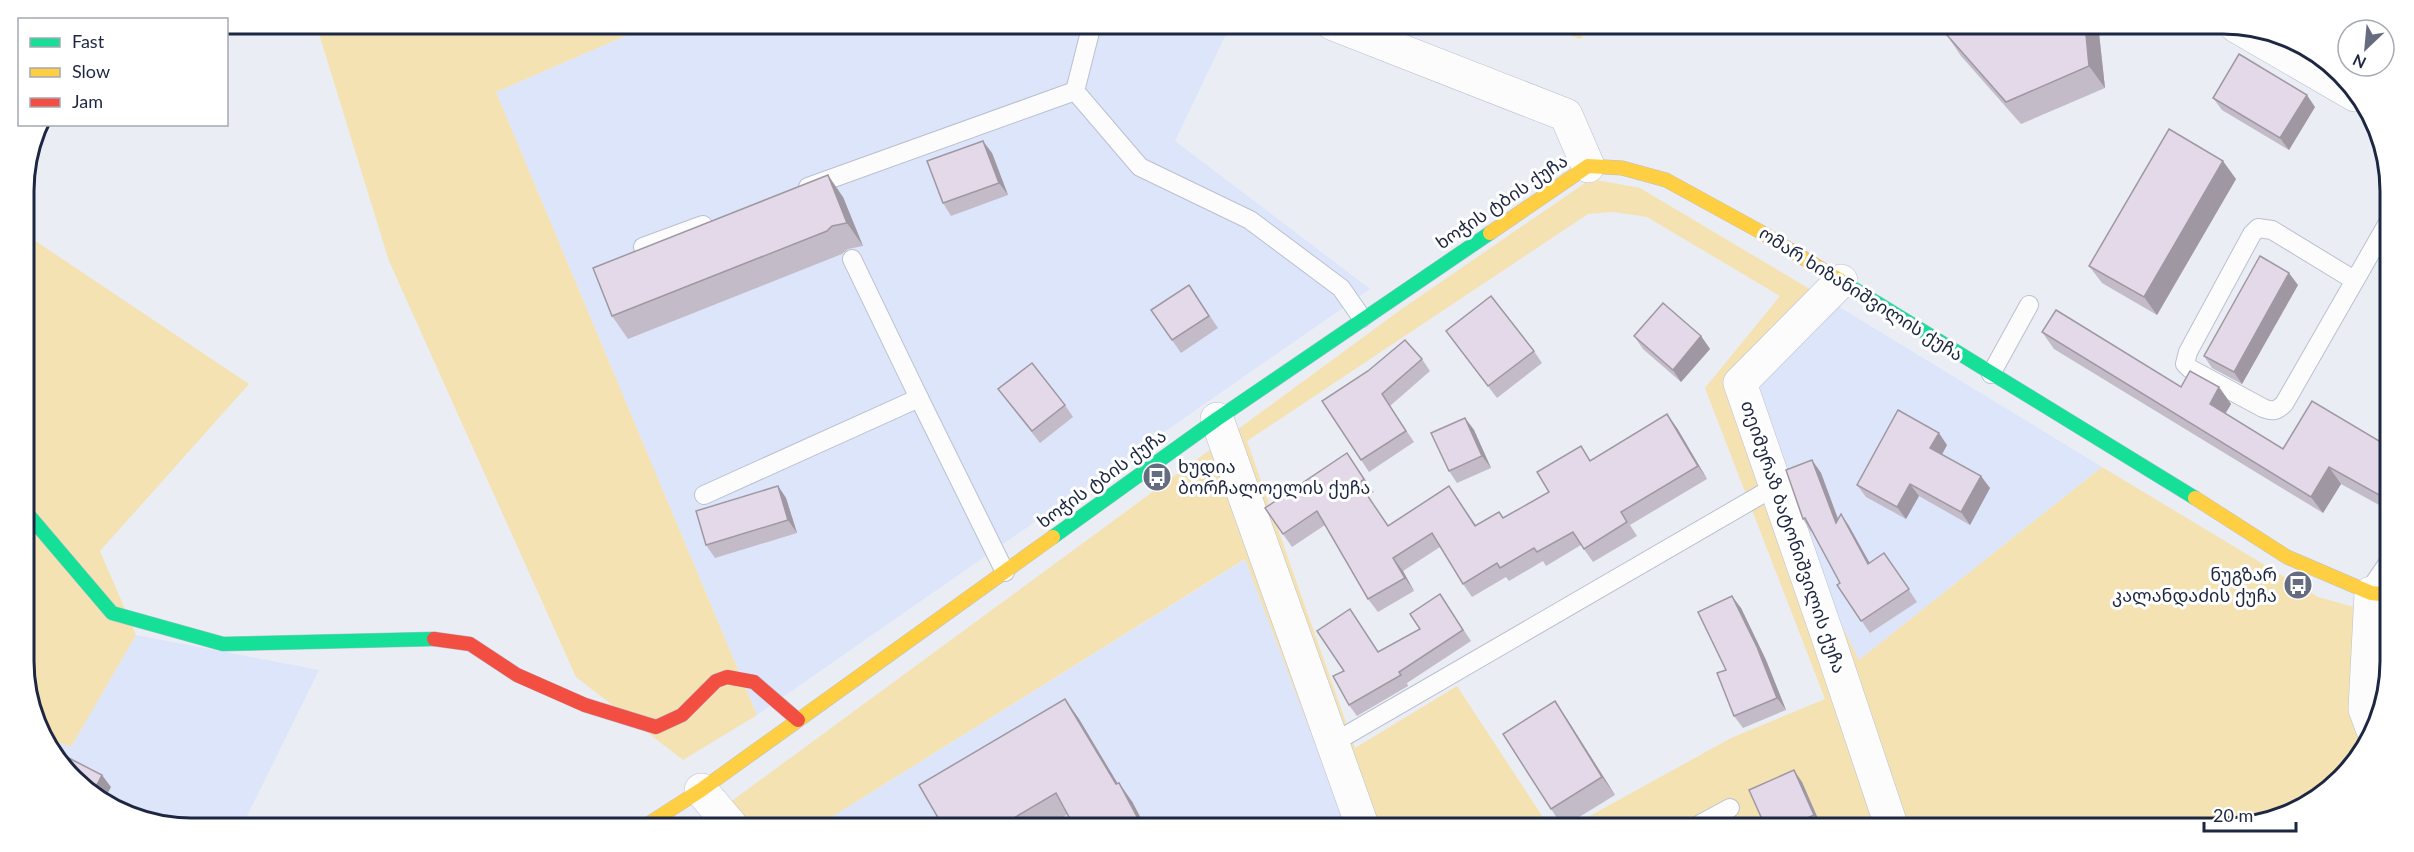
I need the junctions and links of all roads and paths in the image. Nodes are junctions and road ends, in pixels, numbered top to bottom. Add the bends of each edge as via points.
1 (1089, 35) edge
2 (1362, 35) edge
3 (2259, 39) edge
4 (2338, 85) edge
5 (1075, 91) junction
6 (1588, 166) junction
7 (786, 195) edge
8 (720, 219) edge
9 (2380, 237) edge
10 (642, 247) edge
11 (852, 259) dead end
12 (2354, 280) junction
13 (1841, 281) junction
14 (2029, 306) dead end
15 (1362, 318) junction
16 (1991, 374) junction
17 (919, 398) junction
18 (1217, 419) junction
19 (1776, 486) junction
20 (704, 495) dead end
21 (34, 522) edge
22 (1005, 572) junction
23 (2380, 575) edge
24 (2380, 594) edge
25 (2379, 640) edge
26 (2368, 718) edge
27 (798, 720) junction
28 (1333, 743) junction
29 (701, 790) junction
30 (1730, 808) dead end
31 (1359, 817) edge
32 (1713, 817) edge
33 (1888, 817) edge
34 (658, 818) edge
35 (725, 818) edge

1 - 5 lane
2 - 6 street via 1566,115
3 - 4 street
5 - 7 lane
5 - 15 lane via 1140,167 1250,220 1341,288
6 - 13 main road, ომარ ხიზანიშვილის ქუჩა via 1622,168 1666,180
6 - 15 main road, ხოჭის ტბის ქუჩა
8 - 10 lane
9 - 12 lane
11 - 17 lane
12 - 12 lane via 2277,410 2263,408 2185,364 2188,352 2258,228 2272,230
13 - 16 main road, ომარ ხიზანიშვილის ქუჩა
13 - 19 street, თეიმურაზ ბატონიშვილის ქუჩა via 1740,383
14 - 16 lane
15 - 18 main road, ხოჭის ტბის ქუჩა
16 - 24 main road, ომარ ხიზანიშვილის ქუჩა via 2287,557
17 - 20 lane
17 - 22 lane
18 - 22 main road, ხოჭის ტბის ქუჩა
18 - 28 street
19 - 28 lane
19 - 33 street, თეიმურაზ ბატონიშვილის ქუჩა
21 - 27 main road via 112,613 223,644 424,638 470,644 517,675 585,705 657,727 682,715 716,681 727,677 754,682
22 - 27 main road, ხოჭის ტბის ქუჩა
23 - 24 lane via 2375,582
24 - 25 street
25 - 26 street via 2365,709
27 - 29 main road, ხოჭის ტბის ქუჩა
28 - 31 street
29 - 34 main road, ხოჭის ტბის ქუჩა
29 - 35 street
30 - 32 lane

